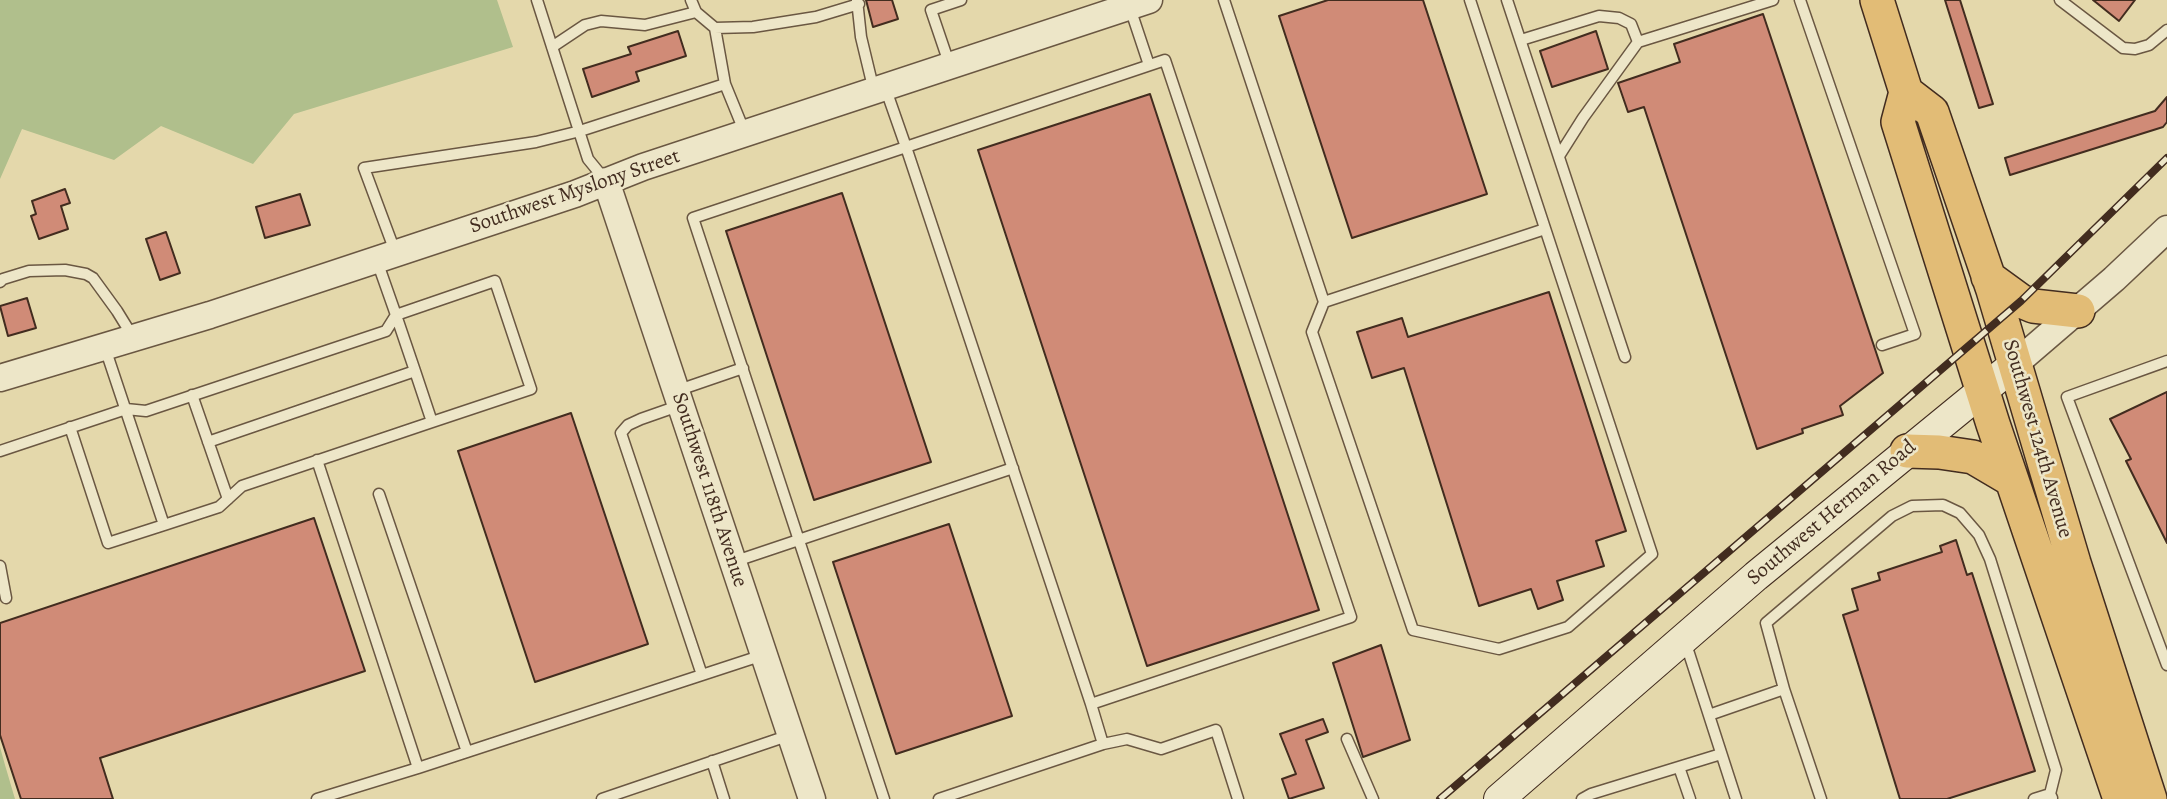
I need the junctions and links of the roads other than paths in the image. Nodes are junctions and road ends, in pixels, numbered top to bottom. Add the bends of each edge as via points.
1 (537, 0) edge
2 (691, 0) edge
3 (961, 0) edge
4 (1224, 0) edge
5 (1470, 0) edge
6 (1507, 0) edge
7 (1773, 0) edge
8 (1801, 0) edge
9 (1877, 0) edge
10 (2060, 0) edge
11 (858, 2) edge
12 (1139, 3) edge
13 (930, 5) edge
14 (696, 12) junction
15 (716, 28) junction
16 (2167, 30) edge
17 (1521, 40) junction
18 (1638, 43) junction
19 (552, 47) junction
20 (1149, 65) junction
21 (950, 66) junction
22 (725, 84) junction
23 (880, 89) junction
24 (1906, 92) junction
25 (580, 131) junction
26 (745, 133) junction
27 (906, 147) junction
28 (1559, 156) junction
29 (606, 181) junction
30 (1545, 229) junction
31 (2167, 229) edge
32 (387, 257) junction
33 (1988, 277) junction
34 (0, 282) edge
35 (1324, 302) junction
36 (2078, 311) junction
37 (396, 315) junction
38 (133, 337) junction
39 (1882, 345) dead end
40 (105, 346) junction
41 (1625, 357) dead end
42 (2167, 361) edge
43 (2015, 364) junction
44 (743, 368) junction
45 (415, 371) junction
46 (0, 378) edge
47 (1983, 391) junction
48 (192, 395) junction
49 (678, 398) junction
50 (126, 408) junction
51 (432, 422) junction
52 (70, 427) junction
53 (208, 442) junction
54 (0, 451) edge
55 (1907, 451) junction
56 (317, 460) junction
57 (1013, 468) junction
58 (2012, 480) junction
59 (379, 494) dead end
60 (228, 499) junction
61 (164, 525) junction
62 (800, 540) junction
63 (733, 562) junction
64 (0, 566) edge
65 (6, 598) dead end
66 (1684, 638) junction
67 (764, 654) junction
68 (2167, 665) edge
69 (702, 675) junction
70 (1784, 689) junction
71 (1091, 704) junction
72 (1709, 715) junction
73 (790, 735) junction
74 (1347, 739) dead end
75 (1103, 744) junction
76 (467, 752) junction
77 (1721, 754) junction
78 (712, 761) junction
79 (1679, 767) junction
80 (418, 768) junction
81 (2051, 797) edge
82 (317, 799) edge
83 (602, 799) edge
84 (724, 799) edge
85 (812, 799) edge
86 (884, 799) edge
87 (939, 799) edge
88 (1238, 799) edge
89 (1373, 799) edge
90 (1499, 799) edge
91 (1582, 799) edge
92 (1690, 799) edge
93 (1737, 799) edge
94 (1821, 799) edge
95 (2034, 799) edge
96 (2120, 799) edge
97 (2150, 799) edge

1 - 19 lane
2 - 14 lane
3 - 13 lane
4 - 35 lane
5 - 30 lane
6 - 17 lane
7 - 18 lane
8 - 39 lane via 1915,334
9 - 24 main road, Southwest 124th Avenue
10 - 16 lane via 2123,48 2150,45
11 - 15 lane via 804,19
11 - 23 lane via 861,37
12 - 20 lane
12 - 21 street, Southwest Myslony Street
13 - 21 lane
14 - 15 lane
14 - 19 lane via 645,25 601,21 585,25
15 - 22 lane
17 - 18 lane via 1599,16 1631,24
17 - 28 lane
18 - 28 lane
19 - 25 lane
20 - 27 lane
20 - 71 lane via 1165,60 1351,617
21 - 23 street, Southwest Myslony Street
22 - 25 lane
22 - 26 lane
23 - 26 street, Southwest Myslony Street
23 - 27 lane
24 - 33 main road, Southwest 124th Avenue via 1932,112
24 - 47 main road, Southwest 124th Avenue via 1898,122
25 - 29 lane via 588,159
25 - 32 lane via 364,168
26 - 29 street, Southwest Myslony Street
27 - 44 lane via 693,218
27 - 57 lane
28 - 41 lane
29 - 32 street, Southwest Myslony Street
29 - 49 street, Southwest 118th Avenue
30 - 35 lane
30 - 35 lane via 1652,554 1568,628 1499,649 1413,630 1312,332
31 - 36 street, Southwest Herman Road
32 - 37 lane
32 - 38 street, Southwest Myslony Street
33 - 36 main road via 2033,306
33 - 43 main road, Southwest 124th Avenue
34 - 38 lane via 29,271 86,274
36 - 43 street, Southwest Herman Road
37 - 45 lane
37 - 48 lane via 386,331
37 - 51 lane via 495,281 531,389
38 - 40 street, Southwest Myslony Street
40 - 46 street, Southwest Myslony Street
40 - 50 lane
42 - 68 lane via 2067,397
43 - 47 main road, Southwest Herman Road
43 - 97 main road, Southwest 124th Avenue
44 - 49 lane
44 - 62 lane
45 - 51 lane
45 - 53 lane
47 - 55 main road, Southwest Herman Road
47 - 58 main road, Southwest 124th Avenue
48 - 50 lane via 146,411
48 - 53 lane
49 - 63 street, Southwest 118th Avenue
49 - 69 lane via 621,433
50 - 52 lane
50 - 61 lane
51 - 56 lane
52 - 54 lane
52 - 61 lane via 108,543
53 - 60 lane
55 - 58 main road via 1973,457
55 - 66 main road, Southwest Herman Road
56 - 60 lane via 242,485
56 - 80 lane
57 - 62 lane
57 - 71 lane
58 - 96 main road, Southwest 124th Avenue
59 - 76 lane
60 - 61 lane via 219,507
62 - 63 lane
62 - 86 lane
63 - 67 street, Southwest 118th Avenue
64 - 65 lane
66 - 72 lane
66 - 90 main road, Southwest Herman Road
67 - 69 lane
67 - 73 street, Southwest 118th Avenue
69 - 76 lane
70 - 72 lane
70 - 81 lane via 1766,623 1892,516 1912,506 1943,505 1960,513 1979,535 1990,559 2056,770
70 - 94 lane
71 - 75 lane
72 - 77 lane
73 - 78 lane
73 - 85 street, Southwest 118th Avenue
74 - 89 lane
75 - 87 lane
75 - 88 lane via 1127,739 1161,748 1216,730
76 - 80 lane
77 - 79 lane
77 - 93 lane
78 - 83 lane
78 - 84 lane
79 - 91 lane
79 - 92 lane
80 - 82 lane
81 - 95 lane

